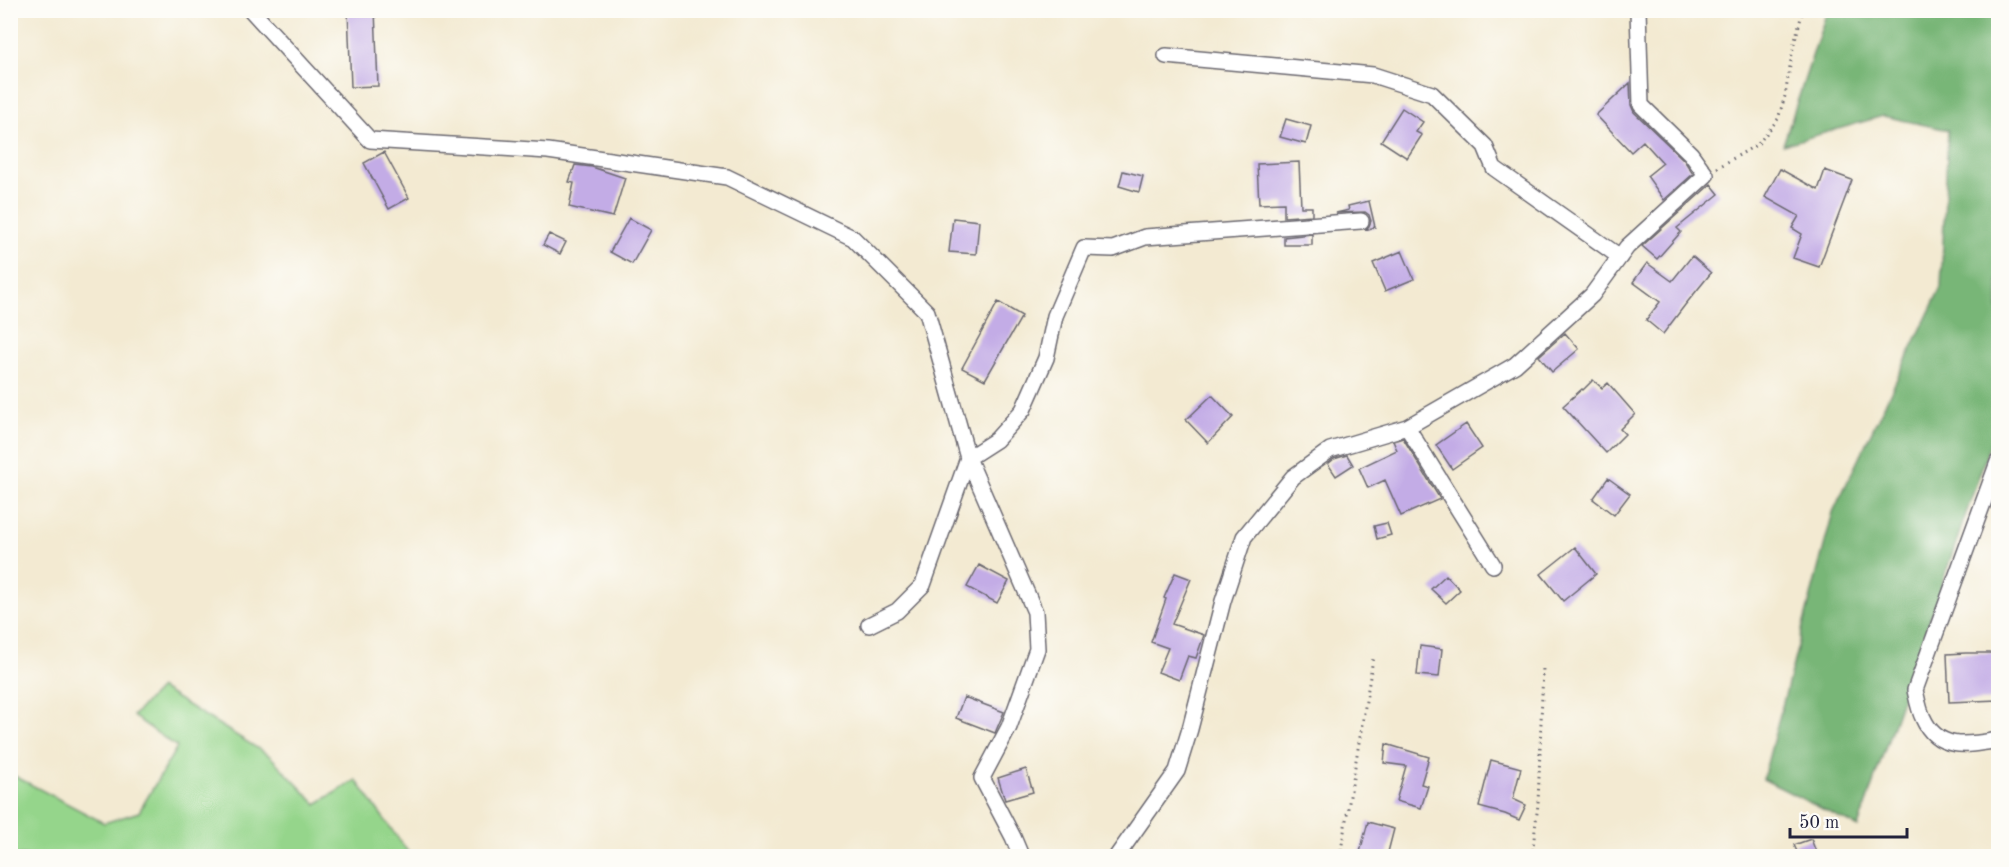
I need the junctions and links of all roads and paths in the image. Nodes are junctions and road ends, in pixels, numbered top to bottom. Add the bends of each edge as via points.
1 (251, 10) edge
2 (1638, 10) edge
3 (1803, 10) edge
4 (1166, 56) dead end
5 (1706, 175) junction
6 (1360, 221) dead end
7 (1620, 257) junction
8 (1407, 427) junction
9 (968, 458) junction
10 (1998, 462) edge
11 (1493, 565) dead end
12 (869, 626) dead end
13 (1372, 659) dead end
14 (1543, 667) dead end
15 (1998, 740) edge
16 (1021, 856) edge
17 (1117, 856) edge
18 (1341, 856) edge
19 (1533, 856) edge

1 - 9 street via 370,140 548,151 727,177 853,238 927,312
2 - 5 street via 1641,105 1691,154
3 - 5 path via 1778,119 1758,144
4 - 7 street via 1373,75 1432,94 1485,147 1494,168
5 - 7 street
6 - 9 street via 1145,237 1113,249 1084,248 1055,316 1046,358 1023,410 996,440
7 - 8 street via 1592,294 1515,365
8 - 11 street
8 - 17 street via 1330,450 1293,477 1245,537 1223,601 1177,771
9 - 12 street via 923,585 897,611
9 - 16 street via 1035,612 1037,649 1009,726 982,778
10 - 15 street via 1915,690 1923,719 1936,738 1953,744
13 - 18 path
14 - 19 path

